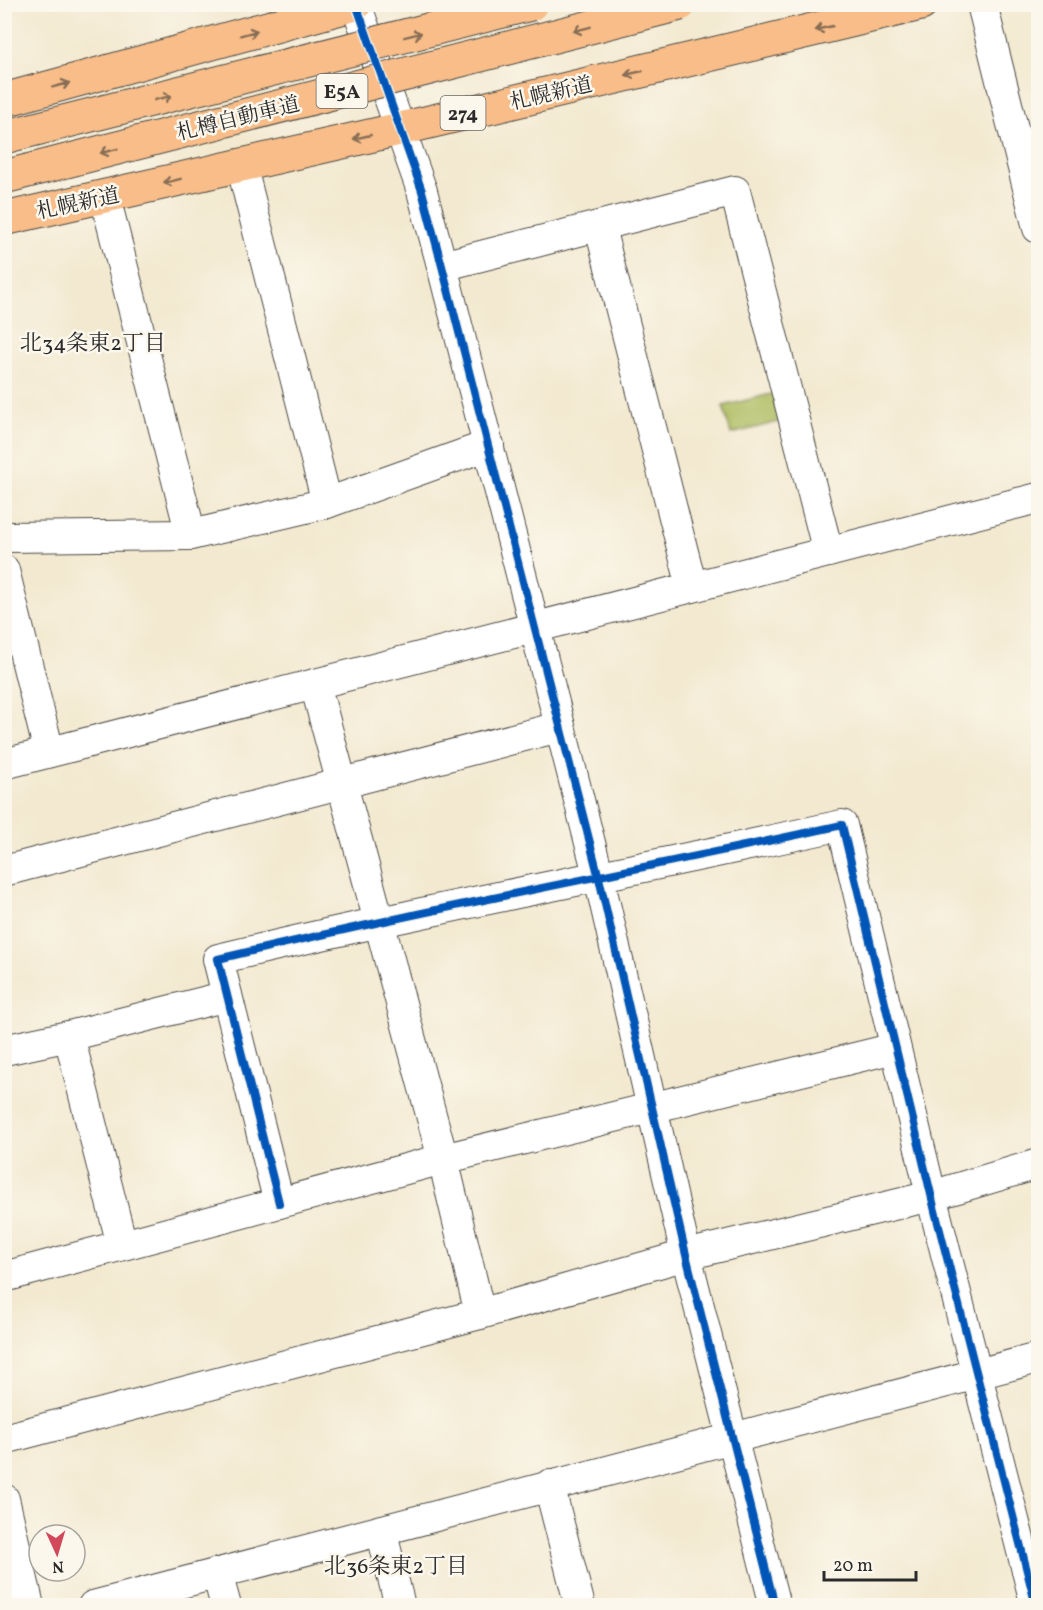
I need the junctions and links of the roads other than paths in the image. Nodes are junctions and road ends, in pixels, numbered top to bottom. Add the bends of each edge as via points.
1 (356, 4) edge
2 (531, 4) edge
3 (680, 4) edge
4 (921, 4) edge
5 (982, 4) edge
6 (4, 100) edge
7 (1026, 128) edge
8 (400, 129) junction
9 (4, 137) edge
10 (241, 164) junction
11 (4, 177) edge
12 (105, 197) junction
13 (4, 219) edge
14 (600, 228) junction
15 (1038, 228) edge
16 (442, 266) junction
17 (489, 445) junction
18 (1038, 498) edge
19 (327, 503) junction
20 (191, 535) junction
21 (4, 537) edge
22 (828, 552) junction
23 (4, 570) edge
24 (692, 587) junction
25 (535, 627) junction
26 (315, 684) junction
27 (559, 727) junction
28 (49, 752) junction
29 (4, 764) edge
30 (342, 784) junction
31 (4, 871) edge
32 (599, 878) junction
33 (379, 920) junction
34 (227, 996) junction
35 (69, 1036) junction
36 (895, 1048) junction
37 (4, 1050) edge
38 (653, 1107) junction
39 (443, 1159) junction
40 (1038, 1164) edge
41 (931, 1196) junction
42 (279, 1203) junction
43 (122, 1245) junction
44 (686, 1255) junction
45 (4, 1277) edge
46 (480, 1314) junction
47 (1038, 1358) edge
48 (976, 1373) junction
49 (734, 1438) junction
50 (4, 1439) edge
51 (549, 1485) junction
52 (4, 1499) edge
53 (381, 1530) junction
54 (217, 1573) junction
55 (29, 1605) edge
56 (93, 1605) edge
57 (226, 1605) edge
58 (400, 1605) edge
59 (580, 1605) edge
60 (775, 1605) edge
61 (1036, 1605) edge

6 -> 1 highway
1 - 8 street
9 -> 2 highway, 札樽自動車道 / E5A, bridge
3 -> 11 highway, 札樽自動車道 / E5A, bridge
4 -> 8 highway, 札幌新道 / 274
5 - 7 street
7 - 15 street
8 -> 10 highway, 札幌新道 / 274
8 - 16 street
10 -> 12 highway, 札幌新道 / 274
10 - 19 street
12 - 13 highway, 札幌新道 / 274
12 - 20 street
14 - 16 street
14 - 22 street via 735,191
14 - 24 street
16 - 17 street
17 - 19 street
17 - 25 street
18 - 22 street
19 - 20 street
20 - 21 street
22 - 24 street
23 - 28 street
24 - 25 street
25 - 26 street
25 - 27 street
26 - 28 street
26 - 30 street
27 - 30 street
27 - 32 street
28 - 29 street
30 - 31 street
30 - 33 street
32 - 33 street
32 - 36 street via 842,825
32 - 38 street
33 - 34 street via 218,959
33 - 39 street
34 - 35 street
34 - 42 street
35 - 37 street
35 - 43 street
36 - 38 street
36 - 41 street
38 - 39 street
38 - 44 street
39 - 42 street
39 - 46 street
40 - 41 street
41 - 44 street
41 - 48 street
42 - 43 street
43 - 45 street
44 - 46 street
44 - 49 street
46 - 50 street
47 - 48 street
48 - 49 street
48 - 61 street
49 - 51 street
49 - 60 street
51 - 53 street
51 - 59 street
52 - 55 street
53 - 54 street
53 - 58 street
54 - 56 street
54 - 57 street

